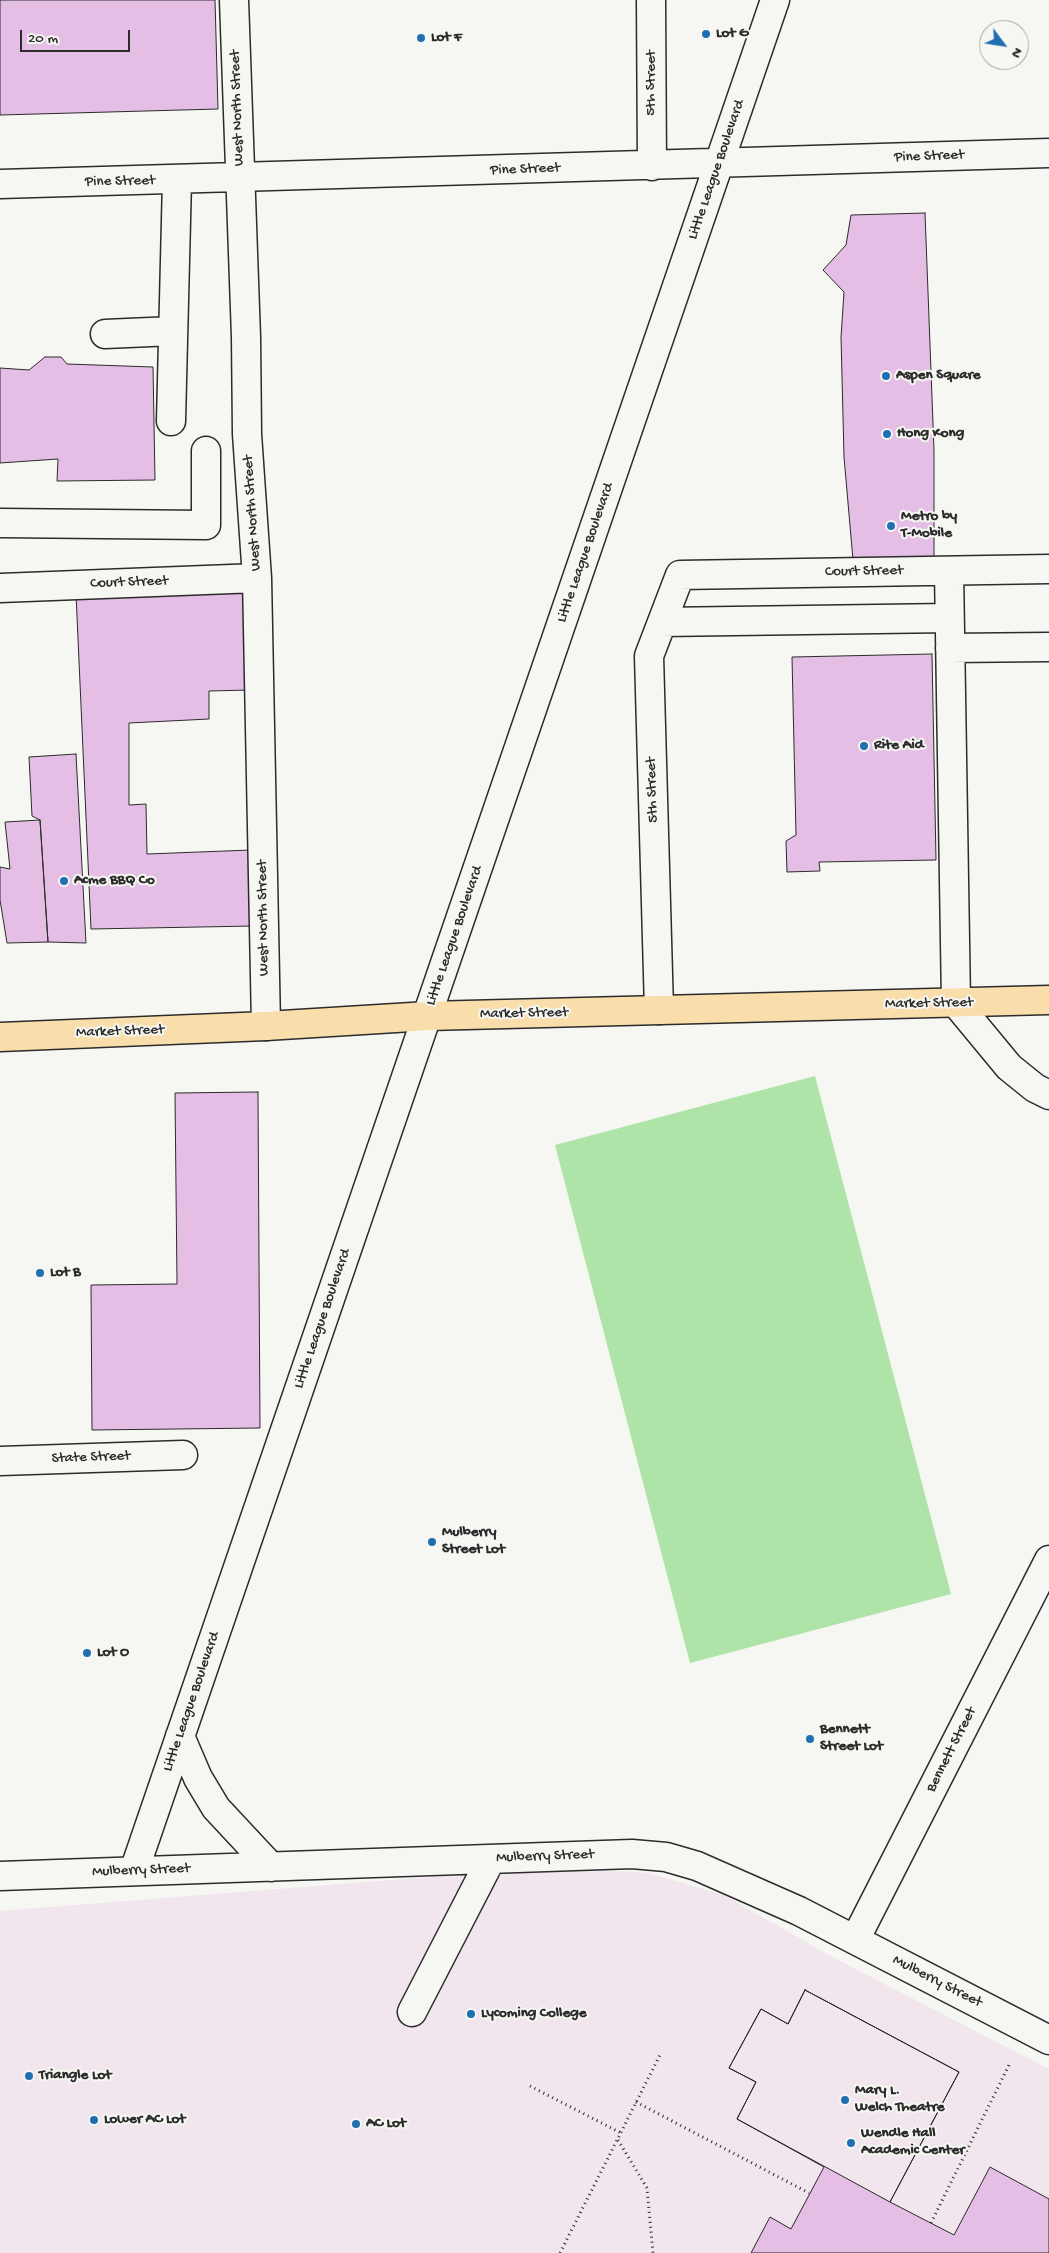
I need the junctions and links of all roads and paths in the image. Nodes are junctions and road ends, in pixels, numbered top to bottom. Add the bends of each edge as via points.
1 (234, 0) edge
2 (651, 0) edge
3 (775, 0) edge
4 (1049, 153) edge
5 (719, 164) junction
6 (652, 166) junction
7 (241, 178) junction
8 (176, 180) junction
9 (0, 184) edge
10 (173, 331) junction
11 (105, 334) dead end
12 (171, 421) dead end
13 (206, 451) dead end
14 (0, 523) edge
15 (1049, 569) edge
16 (949, 571) junction
17 (680, 575) joint
18 (257, 578) junction
19 (0, 588) edge
20 (950, 618) junction
21 (662, 622) junction
22 (1049, 647) edge
23 (950, 648) junction
24 (1049, 1000) edge
25 (956, 1003) junction
26 (659, 1010) junction
27 (428, 1016) junction
28 (266, 1026) junction
29 (0, 1038) edge
30 (1049, 1095) edge
31 (183, 1455) dead end
32 (0, 1461) edge
33 (1047, 1568) edge
34 (180, 1736) junction
35 (491, 1859) junction
36 (271, 1867) junction
37 (134, 1872) junction
38 (0, 1876) edge
39 (855, 1940) junction
40 (412, 2012) dead end
41 (1049, 2040) edge
42 (661, 2053) dead end
43 (1009, 2065) dead end
44 (530, 2086) dead end
45 (636, 2102) junction
46 (621, 2133) junction
47 (618, 2139) junction
48 (810, 2193) dead end
49 (930, 2223) dead end
50 (560, 2253) edge
51 (653, 2253) edge

1 - 7 street, West North Street
2 - 6 street, 5th Street
3 - 5 street, Little League Boulevard
4 - 5 street, Pine Street
5 - 6 street, Pine Street
5 - 27 street, Little League Boulevard
6 - 7 street, Pine Street
7 - 8 street, Pine Street
7 - 18 street, West North Street via 247,434
8 - 9 street, Pine Street
8 - 10 street
10 - 11 street
10 - 12 street
13 - 14 street via 206,525
15 - 16 street, Court Street
16 - 17 street, Court Street
16 - 20 street
17 - 21 street, 5th Street
18 - 19 street, Court Street
18 - 28 street, West North Street
20 - 21 street
20 - 23 street
21 - 26 street, 5th Street via 649,656
22 - 23 street
23 - 25 street
24 - 25 main road, Market Street
25 - 26 main road, Market Street
25 - 30 street via 1009,1067
26 - 27 main road, Market Street
27 - 28 main road, Market Street
27 - 34 street, Little League Boulevard
28 - 29 main road, Market Street
31 - 32 street, State Street
33 - 39 street, Bennett Street
34 - 36 street via 198,1778 216,1808
34 - 37 street, Little League Boulevard
35 - 36 street, Mulberry Street
35 - 39 street, Mulberry Street via 632,1854 666,1858 697,1866 746,1886
35 - 40 street
36 - 37 street, Mulberry Street
37 - 38 street, Mulberry Street
39 - 41 street, Mulberry Street
42 - 45 path
43 - 49 path
44 - 46 path
45 - 46 path
45 - 48 path
46 - 47 path
47 - 50 path
47 - 51 path via 647,2188

